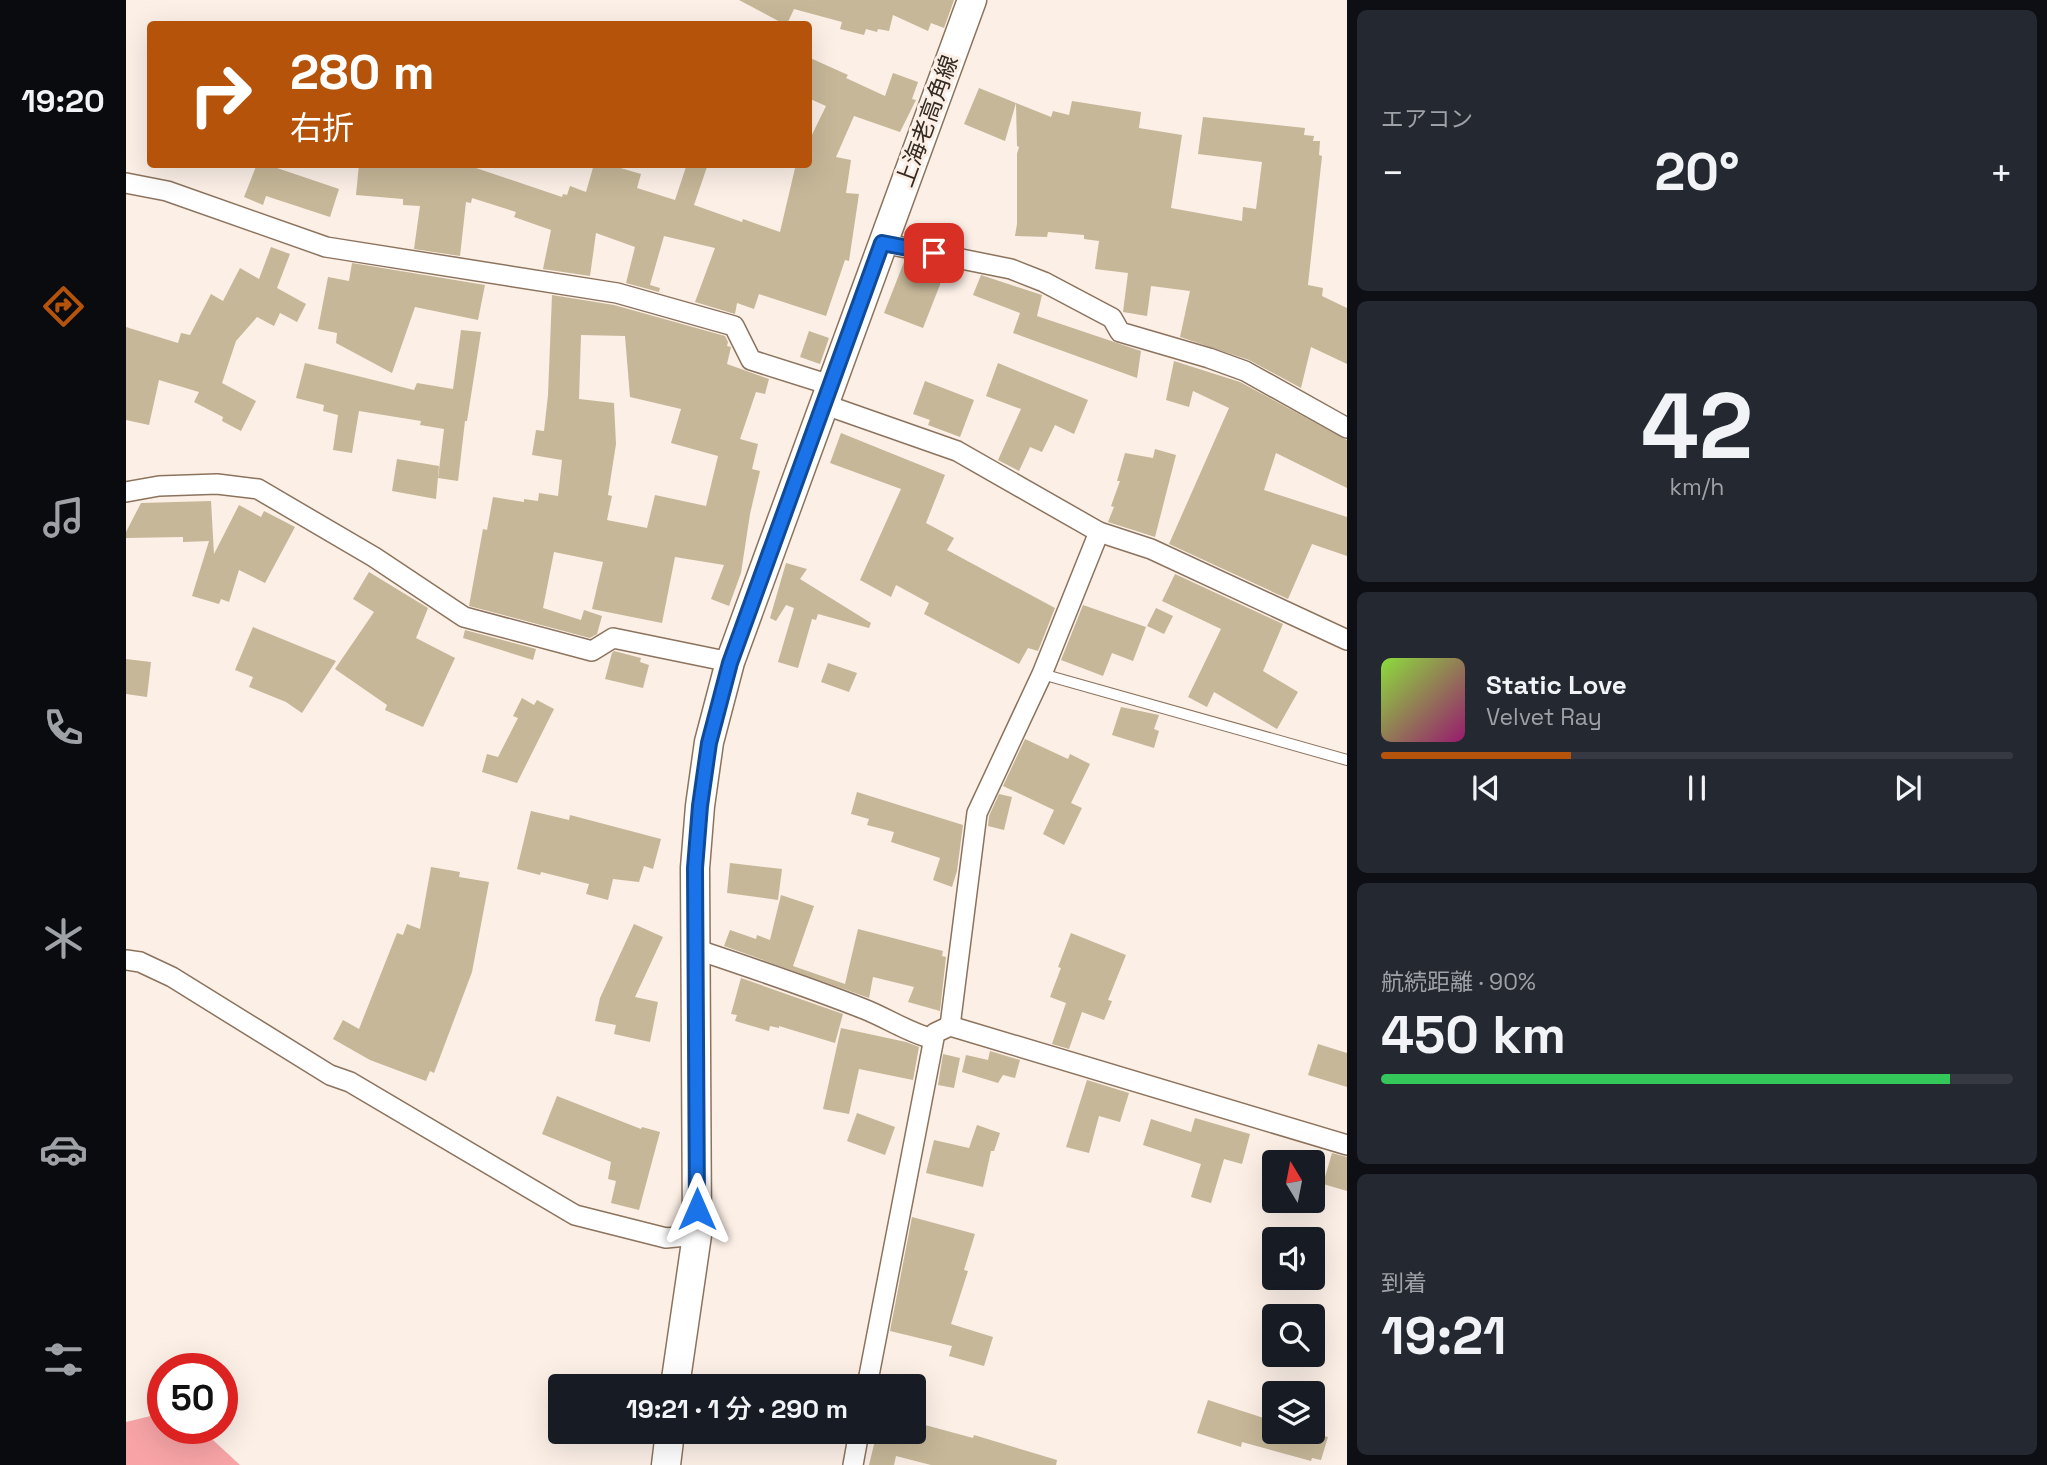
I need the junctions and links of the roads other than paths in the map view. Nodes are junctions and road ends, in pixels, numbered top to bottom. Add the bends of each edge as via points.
1 (972, 0) edge
2 (126, 183) edge
3 (882, 243) junction
4 (827, 395) junction
5 (1347, 428) edge
6 (126, 492) edge
7 (1099, 532) junction
8 (1347, 640) edge
9 (730, 663) junction
10 (1042, 674) junction
11 (1347, 760) edge
12 (695, 950) junction
13 (126, 960) edge
14 (950, 1026) junction
15 (933, 1039) junction
16 (1347, 1144) edge
17 (697, 1235) junction
18 (678, 1374) edge
19 (869, 1374) edge
20 (669, 1444) edge
21 (857, 1444) edge
22 (666, 1465) edge
23 (853, 1465) edge

1 - 3 main road, 上海老高角線
2 - 4 street via 167,191 326,247 617,293 734,326 751,360
3 - 4 main road, 上海老高角線
3 - 5 street via 1011,269 1044,282 1112,318 1120,332 1245,371
4 - 7 street via 957,452
4 - 9 main road, 上海老高角線
6 - 9 street via 217,484 258,489 464,617 592,651 613,638
7 - 8 street via 1151,549
7 - 10 street
9 - 12 main road, 上海老高角線 via 709,743 700,806
10 - 11 lane
10 - 14 street via 977,813
12 - 15 street via 801,984
12 - 17 main road, 上海老高角線
13 - 17 street via 172,977 330,1075 350,1082 575,1215 666,1238
14 - 15 street via 935,1033
14 - 16 street
15 - 19 street
17 - 18 main road, 上海老高角線
20 - 22 main road
21 - 23 street

